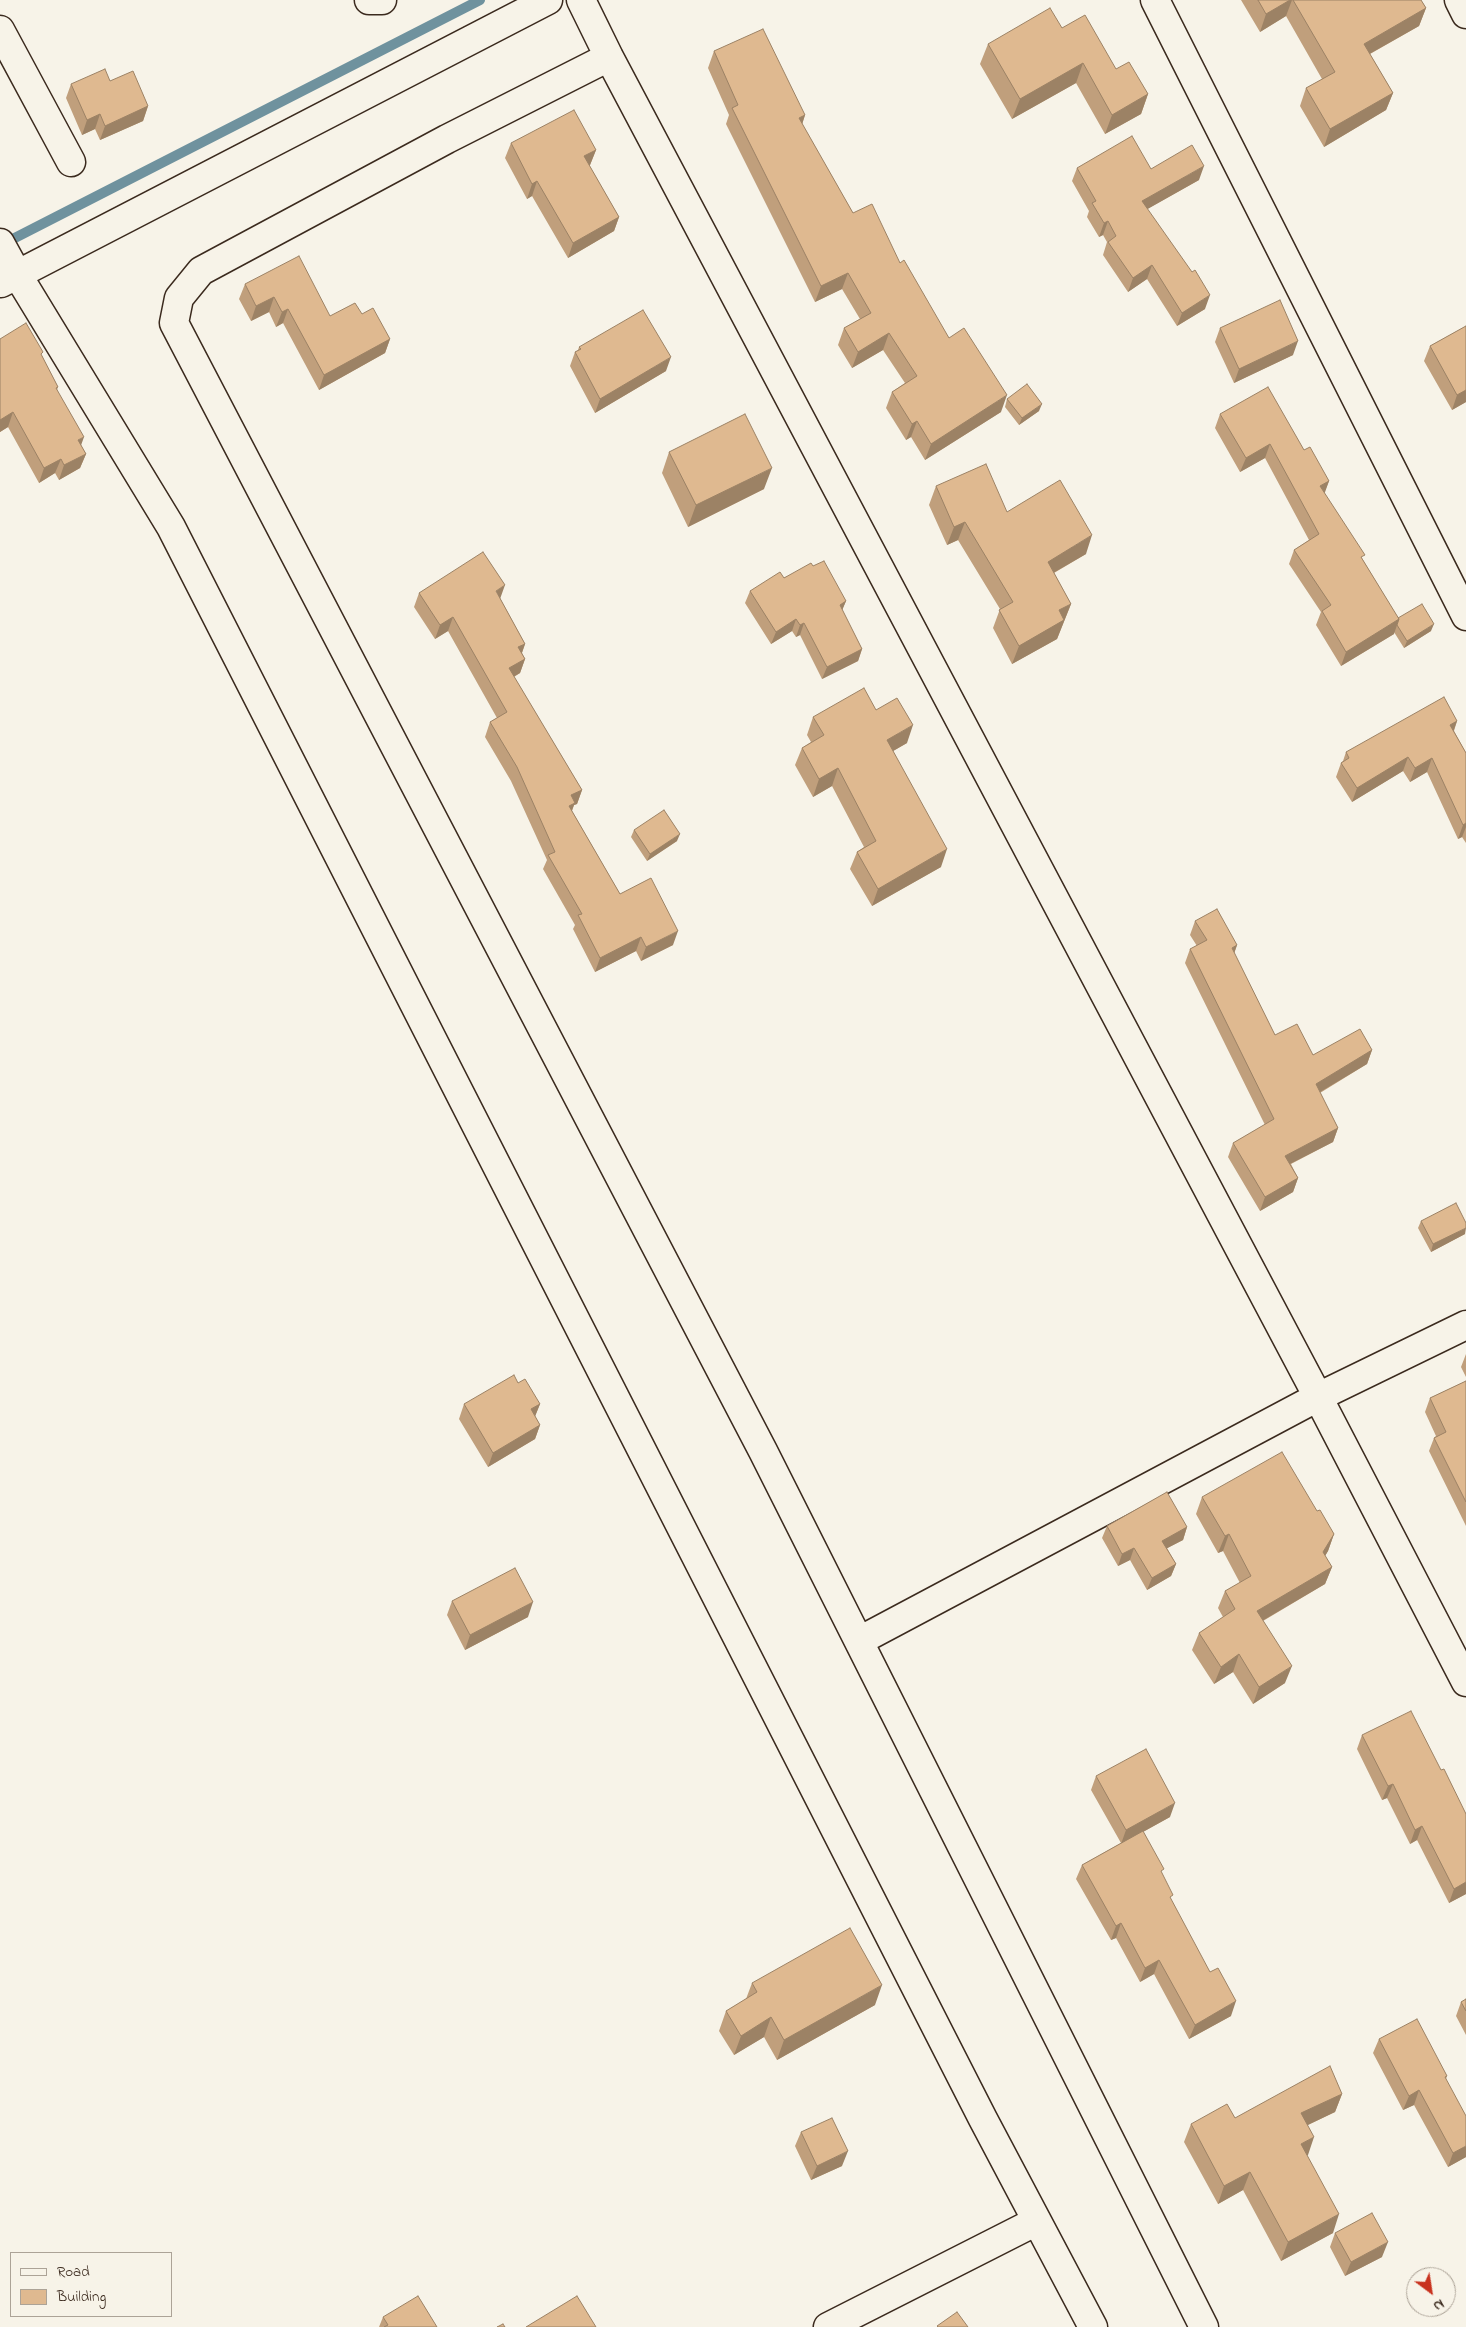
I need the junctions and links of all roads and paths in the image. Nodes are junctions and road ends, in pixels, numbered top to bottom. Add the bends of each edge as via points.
1 (369, 0) edge
2 (382, 0) edge
3 (548, 0) edge
4 (582, 0) edge
5 (1155, 0) edge
6 (1459, 0) edge
7 (1466, 14) edge
8 (0, 30) edge
9 (610, 57) junction
10 (71, 162) dead end
11 (0, 243) edge
12 (8, 279) edge
13 (1466, 616) edge
14 (1466, 1325) edge
15 (1318, 1397) junction
16 (859, 1641) junction
17 (1466, 1682) edge
18 (1037, 2221) junction
19 (828, 2327) edge
20 (1093, 2327) edge
21 (1204, 2327) edge

1 - 2 street
3 - 12 street
4 - 9 street
5 - 13 street
6 - 7 street
8 - 10 street
9 - 15 street
9 - 16 street via 447,139 201,271 179,298 174,323
11 - 12 street
12 - 18 street via 172,528
14 - 15 street
15 - 16 street
15 - 17 street
16 - 21 street
18 - 19 street
18 - 20 street

